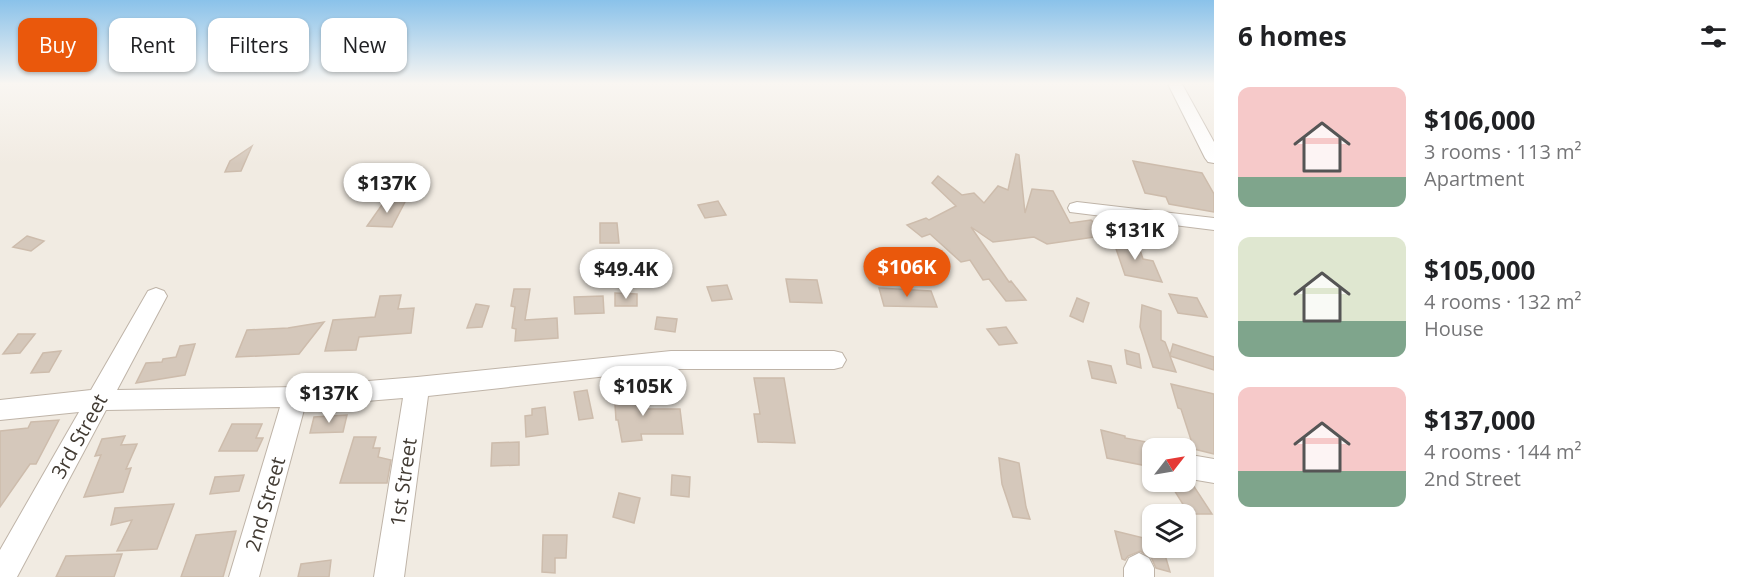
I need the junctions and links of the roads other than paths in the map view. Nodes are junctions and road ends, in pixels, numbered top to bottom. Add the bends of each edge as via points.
1 (1189, 111) edge
2 (1214, 158) edge
3 (1077, 208) dead end
4 (1214, 224) edge
5 (156, 296) dead end
6 (834, 360) dead end
7 (417, 387) junction
8 (295, 397) junction
9 (98, 400) junction
10 (0, 410) edge
11 (1196, 468) edge
12 (1214, 471) edge
13 (1, 577) edge
14 (244, 577) edge
15 (389, 577) edge

1 - 2 street
3 - 4 street
5 - 9 street, 3rd Street
6 - 7 street via 671,360
7 - 8 street
7 - 15 street, 1st Street
8 - 9 street
8 - 14 street, 2nd Street
9 - 10 street
9 - 13 street, 3rd Street
11 - 12 street

